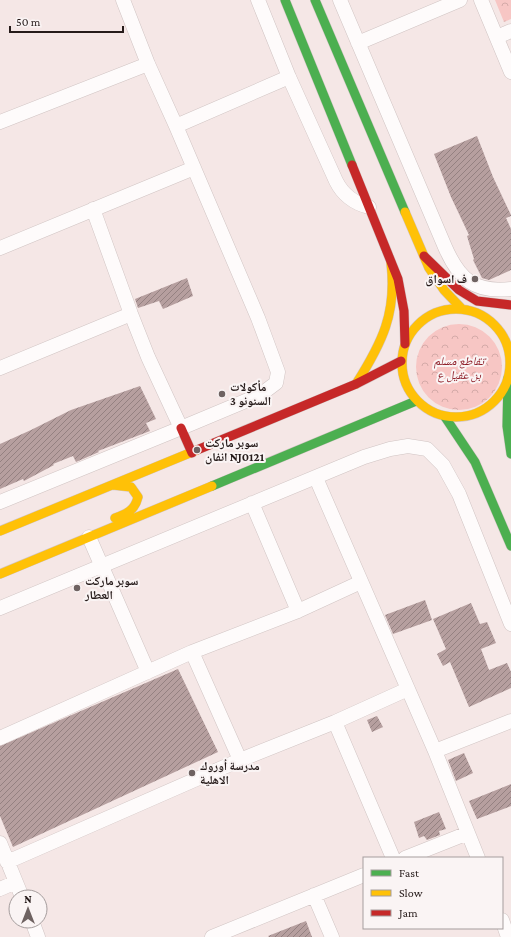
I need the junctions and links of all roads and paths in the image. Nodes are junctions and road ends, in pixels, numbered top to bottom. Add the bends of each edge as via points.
1 (123, 0) edge
2 (258, 0) edge
3 (284, 0) edge
4 (315, 0) edge
5 (340, 0) edge
6 (460, 0) edge
7 (481, 0) edge
8 (511, 31) edge
9 (497, 37) junction
10 (358, 43) junction
11 (148, 64) junction
12 (511, 72) edge
13 (289, 77) junction
14 (0, 122) edge
15 (176, 126) junction
16 (194, 168) junction
17 (369, 207) junction
18 (93, 209) junction
19 (0, 248) edge
20 (424, 256) junction
21 (391, 263) junction
22 (511, 290) edge
23 (511, 305) edge
24 (462, 309) junction
25 (131, 314) junction
26 (506, 321) dead end
27 (495, 325) junction
28 (405, 344) junction
29 (401, 361) junction
30 (511, 362) edge
31 (0, 368) edge
32 (508, 378) junction
33 (356, 384) junction
34 (416, 401) junction
35 (445, 417) junction
36 (181, 428) junction
37 (192, 453) junction
38 (511, 454) edge
39 (316, 478) junction
40 (113, 485) junction
41 (0, 502) edge
42 (252, 503) junction
43 (0, 531) edge
44 (89, 537) junction
45 (511, 546) edge
46 (61, 549) junction
47 (102, 566) junction
48 (0, 574) edge
49 (361, 582) junction
50 (0, 608) edge
51 (298, 610) junction
52 (511, 624) edge
53 (192, 652) junction
54 (148, 672) junction
55 (408, 689) junction
56 (511, 721) edge
57 (335, 722) junction
58 (0, 738) edge
59 (435, 750) junction
60 (240, 760) junction
61 (468, 834) junction
62 (0, 843) edge
63 (393, 857) edge
64 (408, 857) edge
65 (478, 857) edge
66 (7, 862) junction
67 (363, 875) edge
68 (16, 882) junction
69 (0, 889) edge
70 (19, 889) edge
71 (314, 895) junction
72 (503, 923) edge
73 (212, 937) edge
74 (332, 937) edge
75 (508, 937) edge

1 - 11 street
2 - 13 street
3 - 17 main road
4 - 20 main road
5 - 10 street
6 - 10 street
7 - 9 street
8 - 9 street
9 - 12 street
10 - 22 street via 456,270 486,290
11 - 14 street
11 - 15 street
13 - 15 street
13 - 17 street via 340,188 351,200
15 - 16 street
16 - 18 street
16 - 36 street via 258,318 278,372 276,383 260,395
17 - 21 main road
18 - 19 street
18 - 25 street
20 - 23 main road via 459,290 478,301
20 - 24 main road via 444,290
21 - 28 main road via 402,295
21 - 33 main road via 393,288 390,313 383,337
24 - 27 main road via 479,314
24 - 28 main road via 443,311 427,317 414,329
25 - 31 street
25 - 36 street
26 - 27 main road
27 - 30 main road via 503,336
28 - 29 main road
29 - 33 main road
29 - 34 main road via 403,376
30 - 32 main road
32 - 35 main road via 502,393 491,405 470,415
32 - 38 main road via 506,423
33 - 37 main road
34 - 35 main road
34 - 44 main road
35 - 45 main road via 475,462
36 - 37 main road
36 - 41 street
37 - 40 main road
39 - 42 street
39 - 49 street
39 - 52 street via 364,457 390,449 408,446 426,449 443,465 460,494
40 - 43 main road
40 - 46 main road via 131,487 138,497 137,504 131,512 75,536
42 - 47 street
42 - 51 street
44 - 46 main road
44 - 47 street
46 - 48 main road
47 - 50 street
47 - 54 street
49 - 51 street
49 - 55 street
51 - 53 street
53 - 54 street
53 - 60 street
54 - 58 street
55 - 57 street
55 - 59 street
56 - 59 street
57 - 60 street
57 - 63 street
59 - 61 street
60 - 66 street
61 - 64 street
61 - 65 street
62 - 66 street
66 - 68 street
67 - 71 street
68 - 69 street
68 - 70 street
71 - 73 street
71 - 74 street
72 - 75 street

